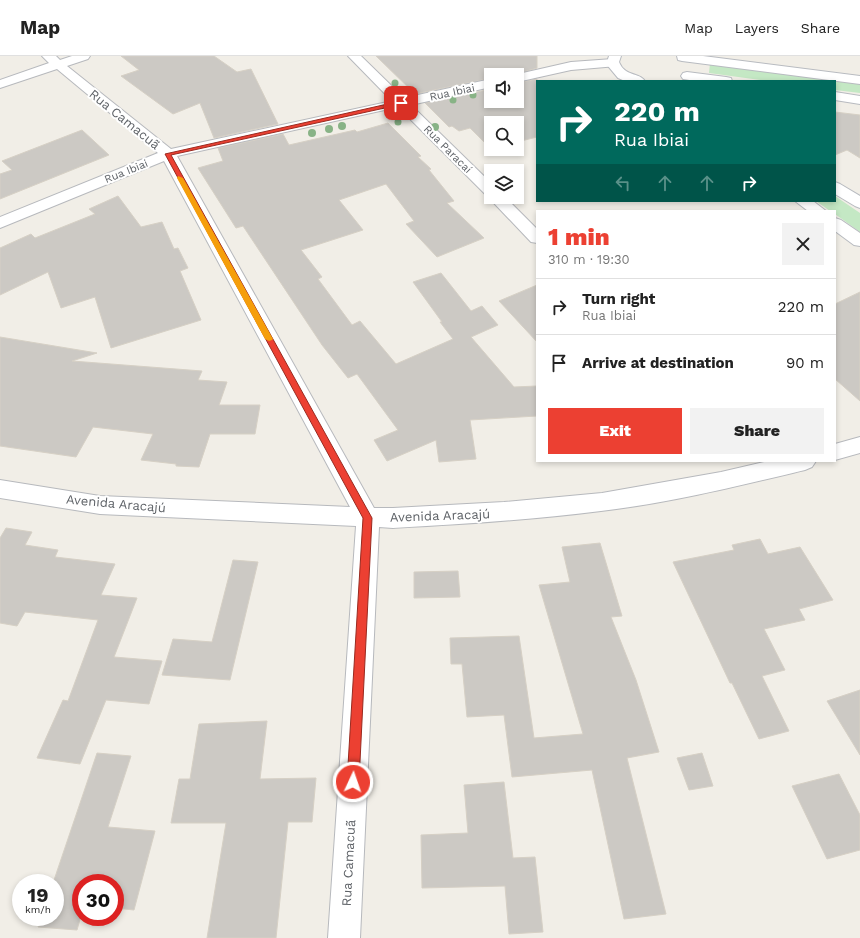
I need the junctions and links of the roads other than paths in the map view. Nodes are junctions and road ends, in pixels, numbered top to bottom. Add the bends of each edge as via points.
1 (84, 56) edge
2 (354, 56) edge
3 (681, 56) edge
4 (611, 59) edge
5 (53, 60) edge
6 (524, 76) edge
7 (633, 80) edge
8 (681, 80) edge
9 (860, 80) edge
10 (0, 84) edge
11 (484, 85) edge
12 (836, 96) edge
13 (860, 100) edge
14 (401, 103) junction
15 (168, 154) junction
16 (484, 185) edge
17 (836, 188) edge
18 (804, 202) edge
19 (503, 204) edge
20 (860, 204) edge
21 (816, 210) edge
22 (0, 223) edge
23 (836, 224) edge
24 (536, 237) edge
25 (860, 241) edge
26 (860, 445) edge
27 (836, 452) edge
28 (795, 462) edge
29 (766, 465) edge
30 (0, 489) edge
31 (368, 518) junction
32 (344, 938) edge

1 - 5 street
2 - 14 street, Rua Paracaí
3 - 8 street via 691,70
3 - 9 street
4 - 6 street
4 - 7 street via 620,74
5 - 10 street
5 - 15 street, Rua Camacuã
11 - 14 street, Rua Ibiai
12 - 13 street
14 - 15 street, Rua Ibiai
14 - 16 street, Rua Paracaí
15 - 22 street, Rua Ibiai
15 - 31 street, Rua Camacuã
17 - 20 street
18 - 21 street
19 - 24 street
23 - 25 street
26 - 27 street
28 - 29 street, Avenida Aracajú
29 - 31 street, Avenida Aracajú via 678,489 602,502 552,508
30 - 31 street, Avenida Aracajú via 100,504
31 - 32 street, Rua Camacuã

